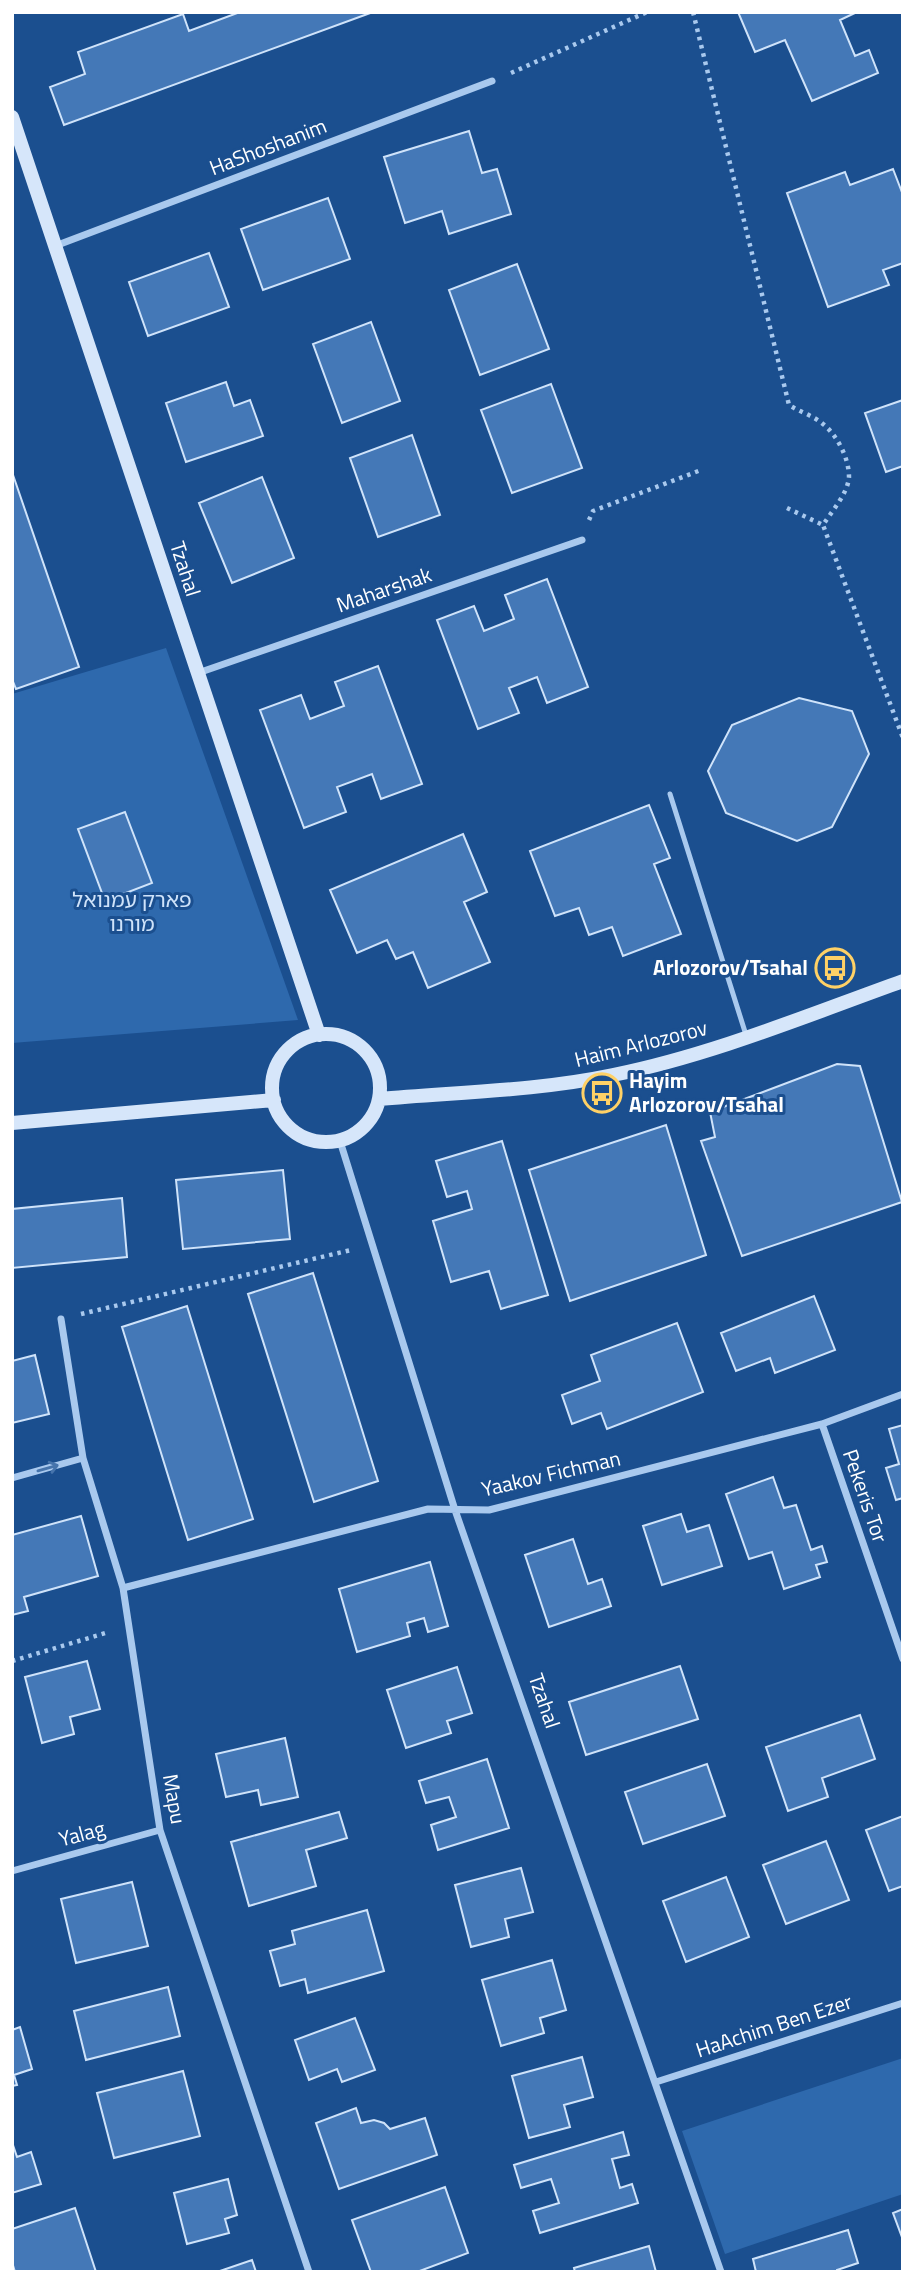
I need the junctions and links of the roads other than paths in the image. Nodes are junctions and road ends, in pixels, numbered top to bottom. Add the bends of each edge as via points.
1 (492, 81) road end
2 (12, 117) edge
3 (55, 246) junction
4 (582, 540) dead end
5 (198, 673) junction
6 (670, 794) dead end
7 (903, 981) edge
8 (319, 1034) junction
9 (747, 1038) junction
10 (379, 1099) junction
11 (274, 1100) junction
12 (12, 1123) edge
13 (340, 1140) junction
14 (61, 1319) road end
15 (903, 1395) edge
16 (822, 1424) junction
17 (83, 1458) junction
18 (12, 1478) edge
19 (454, 1510) junction
20 (123, 1588) junction
21 (903, 1660) edge
22 (160, 1830) junction
23 (12, 1871) edge
24 (903, 2003) edge
25 (656, 2082) junction
26 (309, 2272) edge
27 (721, 2272) edge

1 - 3 street, HaShoshanim
2 - 3 street, Tzahal
3 - 5 street, Tzahal
4 - 5 street, Maharshak
5 - 8 street, Tzahal
6 - 9 lane
7 - 9 street, Haim Arlozorov
8 - 10 street via 344,1037 366,1051 379,1073
8 - 11 street via 302,1040 277,1065
9 - 10 street, Haim Arlozorov via 616,1075 569,1083
10 - 13 street via 366,1124
11 - 12 street
11 - 13 street via 291,1130 323,1142
13 - 19 street, Tzahal
14 - 17 street, Mapu
15 - 16 street, Yaakov Fichman
16 - 19 street, Yaakov Fichman via 489,1510
16 - 21 street, Pekeris Tor
18 -> 17 street
17 - 20 street, Mapu
19 - 20 street, Yaakov Fichman via 428,1509
19 - 25 street, Tzahal
20 - 22 street, Mapu
22 - 23 street, Yalag
22 - 26 street, Mapu
24 - 25 street, HaAchim Ben Ezer
25 - 27 street, Tzahal

